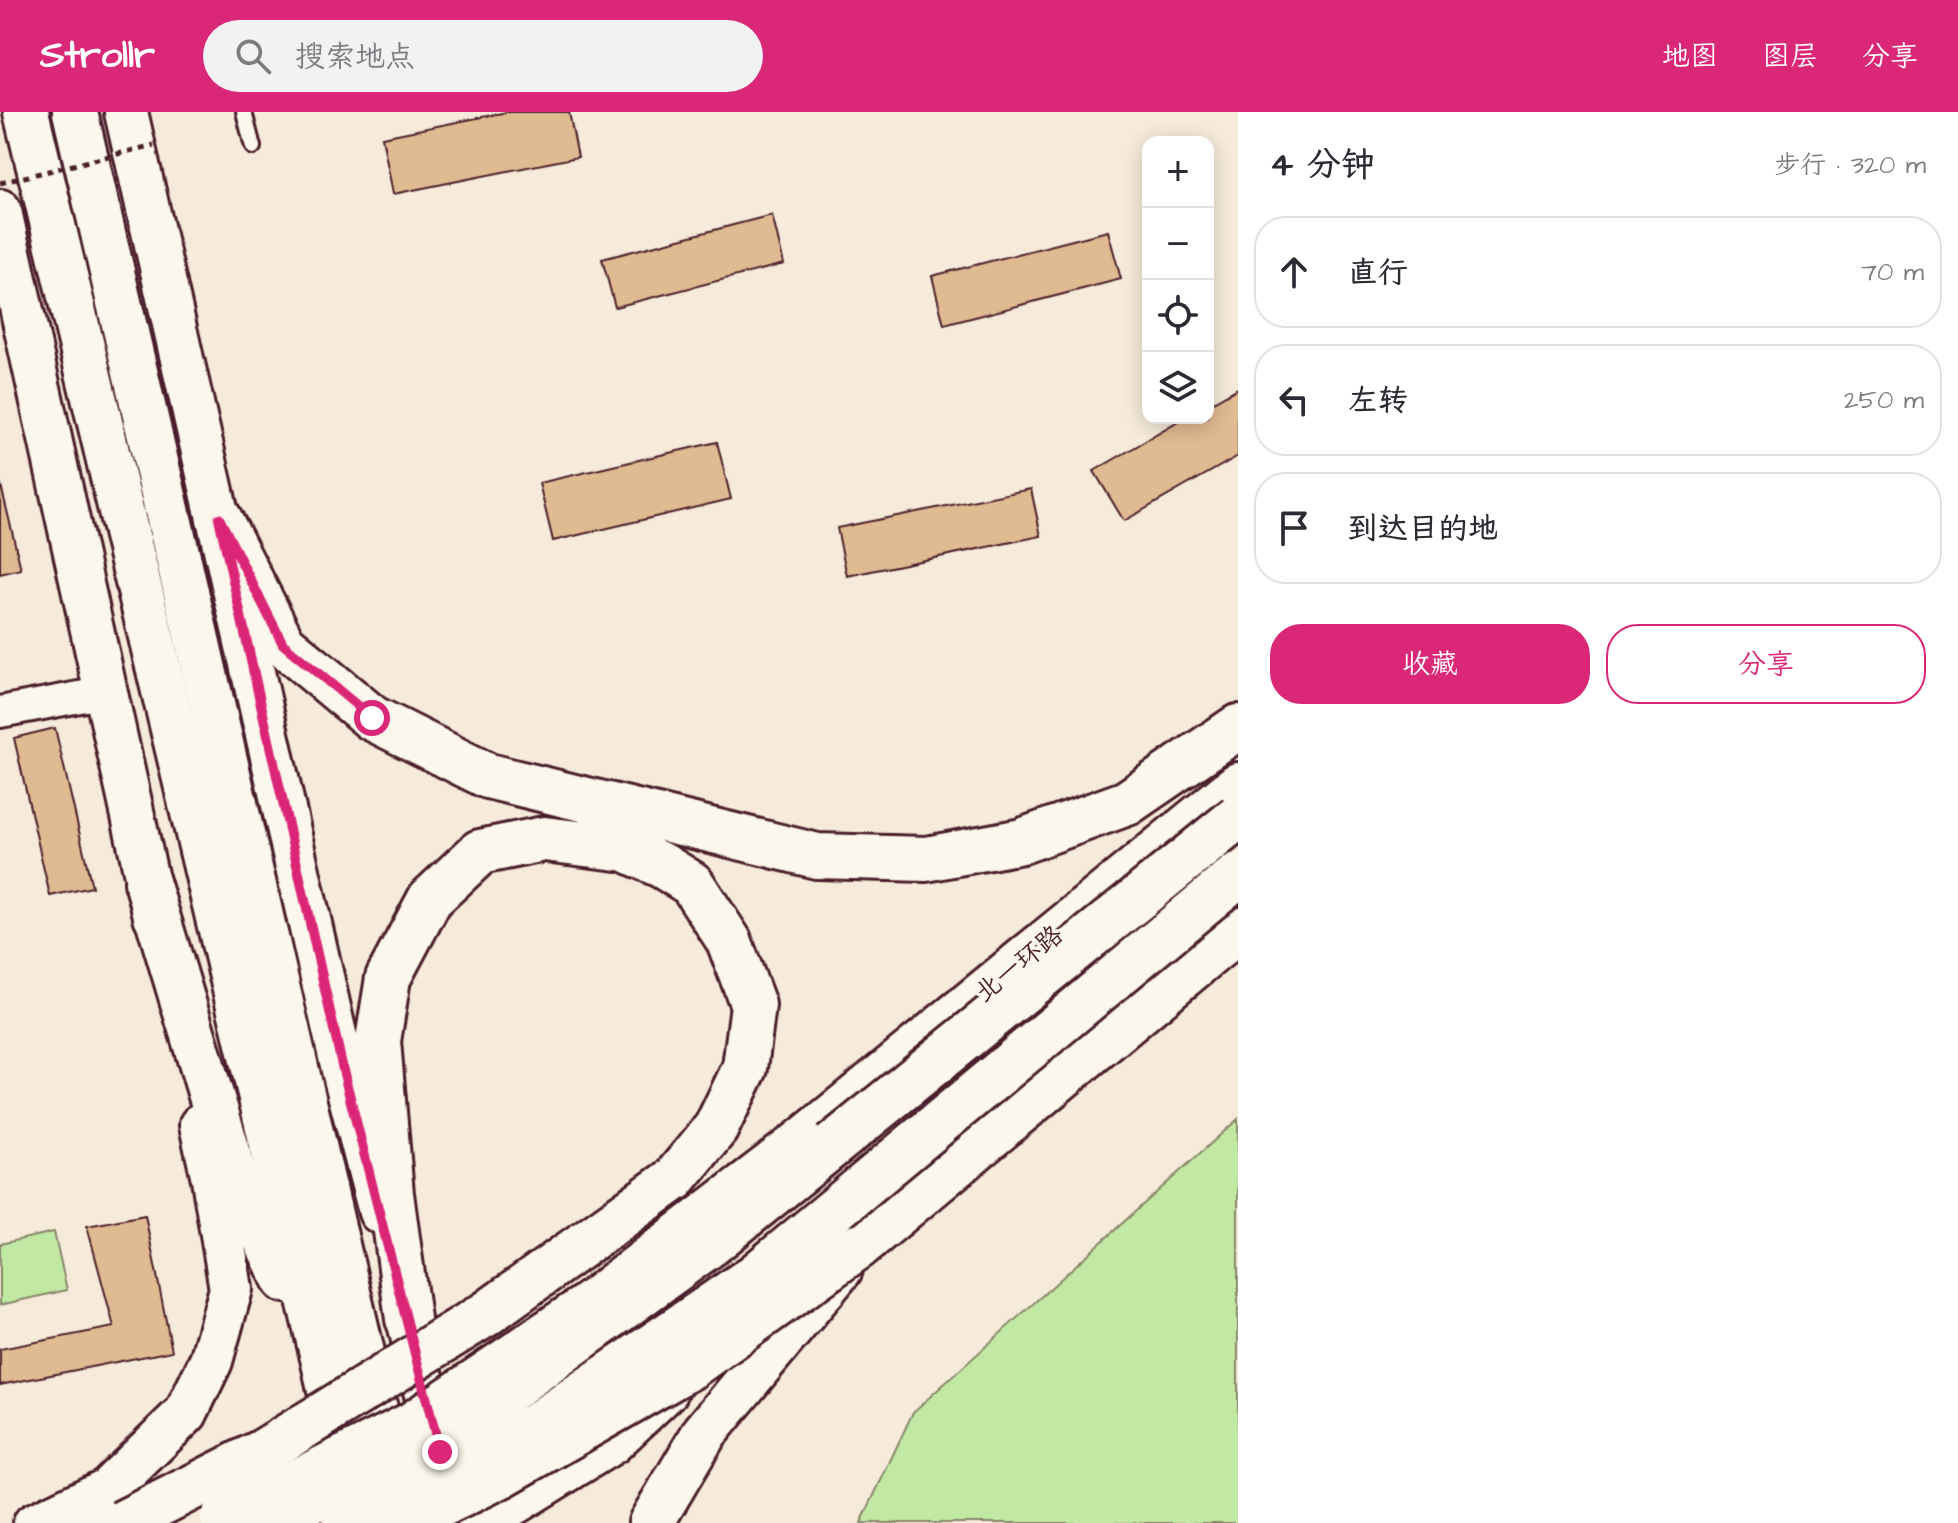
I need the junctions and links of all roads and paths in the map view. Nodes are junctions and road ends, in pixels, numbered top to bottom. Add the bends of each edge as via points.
1 (26, 112) edge
2 (75, 112) edge
3 (126, 112) edge
4 (244, 112) edge
5 (154, 145) dead end
6 (253, 147) dead end
7 (0, 183) edge
8 (0, 211) edge
9 (219, 518) junction
10 (106, 692) junction
11 (0, 712) edge
12 (1238, 727) edge
13 (1238, 785) edge
14 (1238, 817) edge
15 (1238, 875) edge
16 (147, 882) junction
17 (1238, 930) edge
18 (858, 1247) junction
19 (408, 1319) junction
20 (324, 1362) junction
21 (690, 1367) junction
22 (440, 1452) junction
23 (117, 1504) edge
24 (217, 1521) edge
25 (33, 1523) edge
26 (82, 1523) edge
27 (272, 1523) edge
28 (345, 1523) edge
29 (359, 1523) edge
30 (403, 1523) edge
31 (454, 1523) edge
32 (473, 1523) edge
33 (480, 1523) edge
34 (651, 1523) edge

1 - 20 main road
2 - 30 main road
3 - 9 main road
4 - 6 lane
5 - 7 path, bridge
8 - 10 main road via 18,314
9 - 12 main road via 283,644 372,718 488,776 817,856 926,859 1022,841 1127,803
9 - 19 main road via 341,1059
10 - 11 street
10 - 16 main road
13 - 24 main road, 北一环路, bridge via 801,1142 587,1306 411,1425
14 - 27 main road, bridge via 711,1244 509,1390
15 - 28 main road, bridge via 755,1276 536,1425
16 - 20 main road via 234,1172
16 - 23 main road via 213,1179 231,1289 211,1361 186,1413
17 - 18 main road
18 - 21 main road, bridge
18 - 34 main road, bridge via 705,1432
19 - 22 main road
19 - 23 main road, bridge via 378,1041 388,978 430,899 480,852 544,839 626,849 663,866 692,884 729,941 753,1005 745,1068 716,1128 674,1179 486,1314 264,1451
20 - 29 main road
21 - 30 main road, bridge via 502,1475
21 - 33 main road, bridge via 611,1442
22 - 31 main road
22 - 32 main road
23 - 25 street
23 - 26 main road

